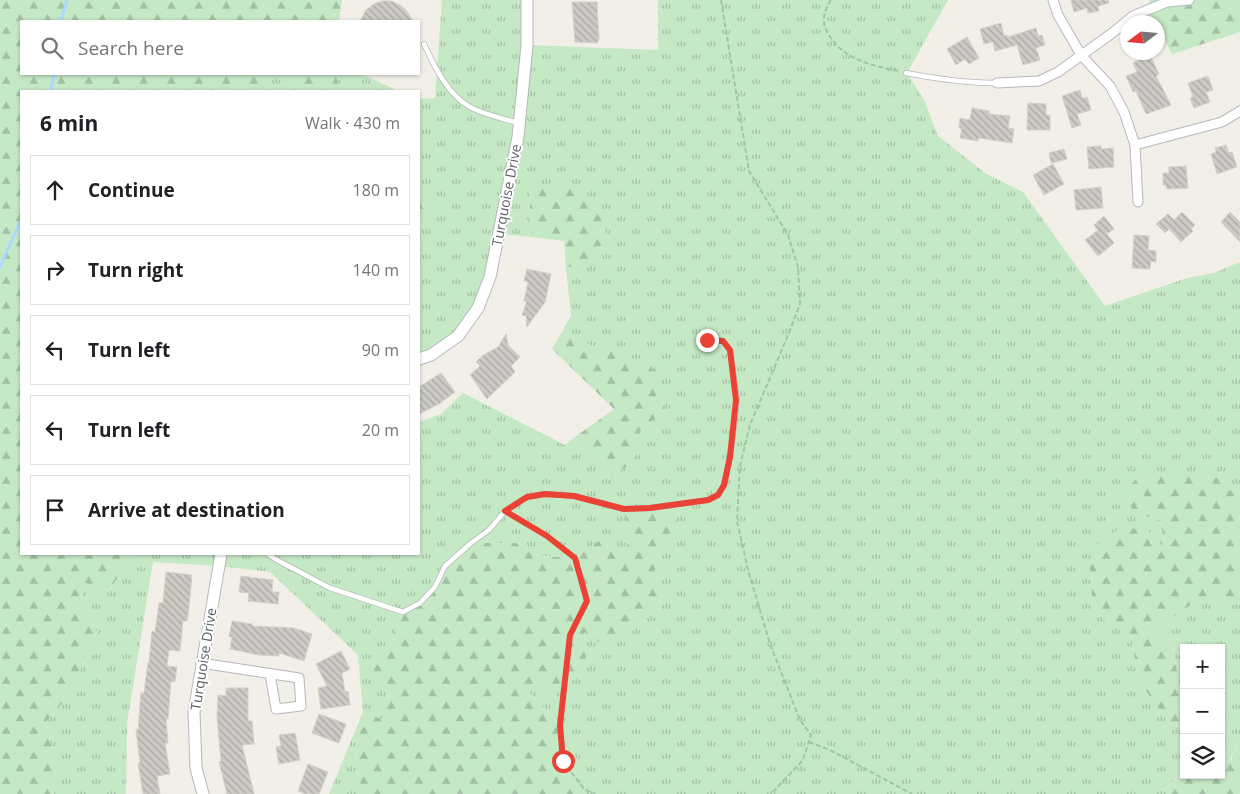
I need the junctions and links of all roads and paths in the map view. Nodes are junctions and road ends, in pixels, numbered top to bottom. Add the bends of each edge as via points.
1 (527, 0) edge
2 (721, 0) edge
3 (832, 0) edge
4 (1053, 0) edge
5 (1189, 0) edge
6 (424, 44) dead end
7 (1081, 55) junction
8 (906, 73) joint
9 (997, 83) joint
10 (1240, 111) edge
11 (520, 123) junction
12 (1135, 145) junction
13 (1138, 202) dead end
14 (707, 340) dead end
15 (420, 360) edge
16 (505, 511) junction
17 (221, 555) edge
18 (269, 555) edge
19 (201, 663) junction
20 (270, 674) junction
21 (809, 742) junction
22 (203, 794) edge
23 (594, 794) edge
24 (771, 794) edge
25 (912, 794) edge

1 - 11 street, Turquoise Drive via 527,45
2 - 21 path via 749,171 788,235 798,267 800,304 750,424 740,466 737,521 770,644 800,720 811,735
3 - 8 path via 823,16 825,29 844,53 877,67
4 - 7 street
5 - 7 street via 1167,2 1133,16
6 - 11 lane via 454,94 468,106
7 - 9 street via 1039,81
7 - 12 street via 1110,86 1124,112
8 - 9 lane via 969,83
10 - 12 street via 1222,122
11 - 15 street, Turquoise Drive via 490,277 478,308 458,336
12 - 13 street
14 - 16 lane via 723,341 730,350 736,400 730,457 724,485 718,495 708,500 624,509 574,496 545,494 527,497
16 - 18 lane via 489,530 445,566 435,587 420,603 403,612 330,588
16 - 23 path via 547,536 575,558 587,601 570,635 560,725 563,761 584,789
17 - 19 street, Turquoise Drive
19 - 20 street
19 - 22 street, Turquoise Drive via 194,712 196,768
20 - 20 street via 276,709 301,706 299,678
21 - 24 path via 803,760
21 - 25 path

